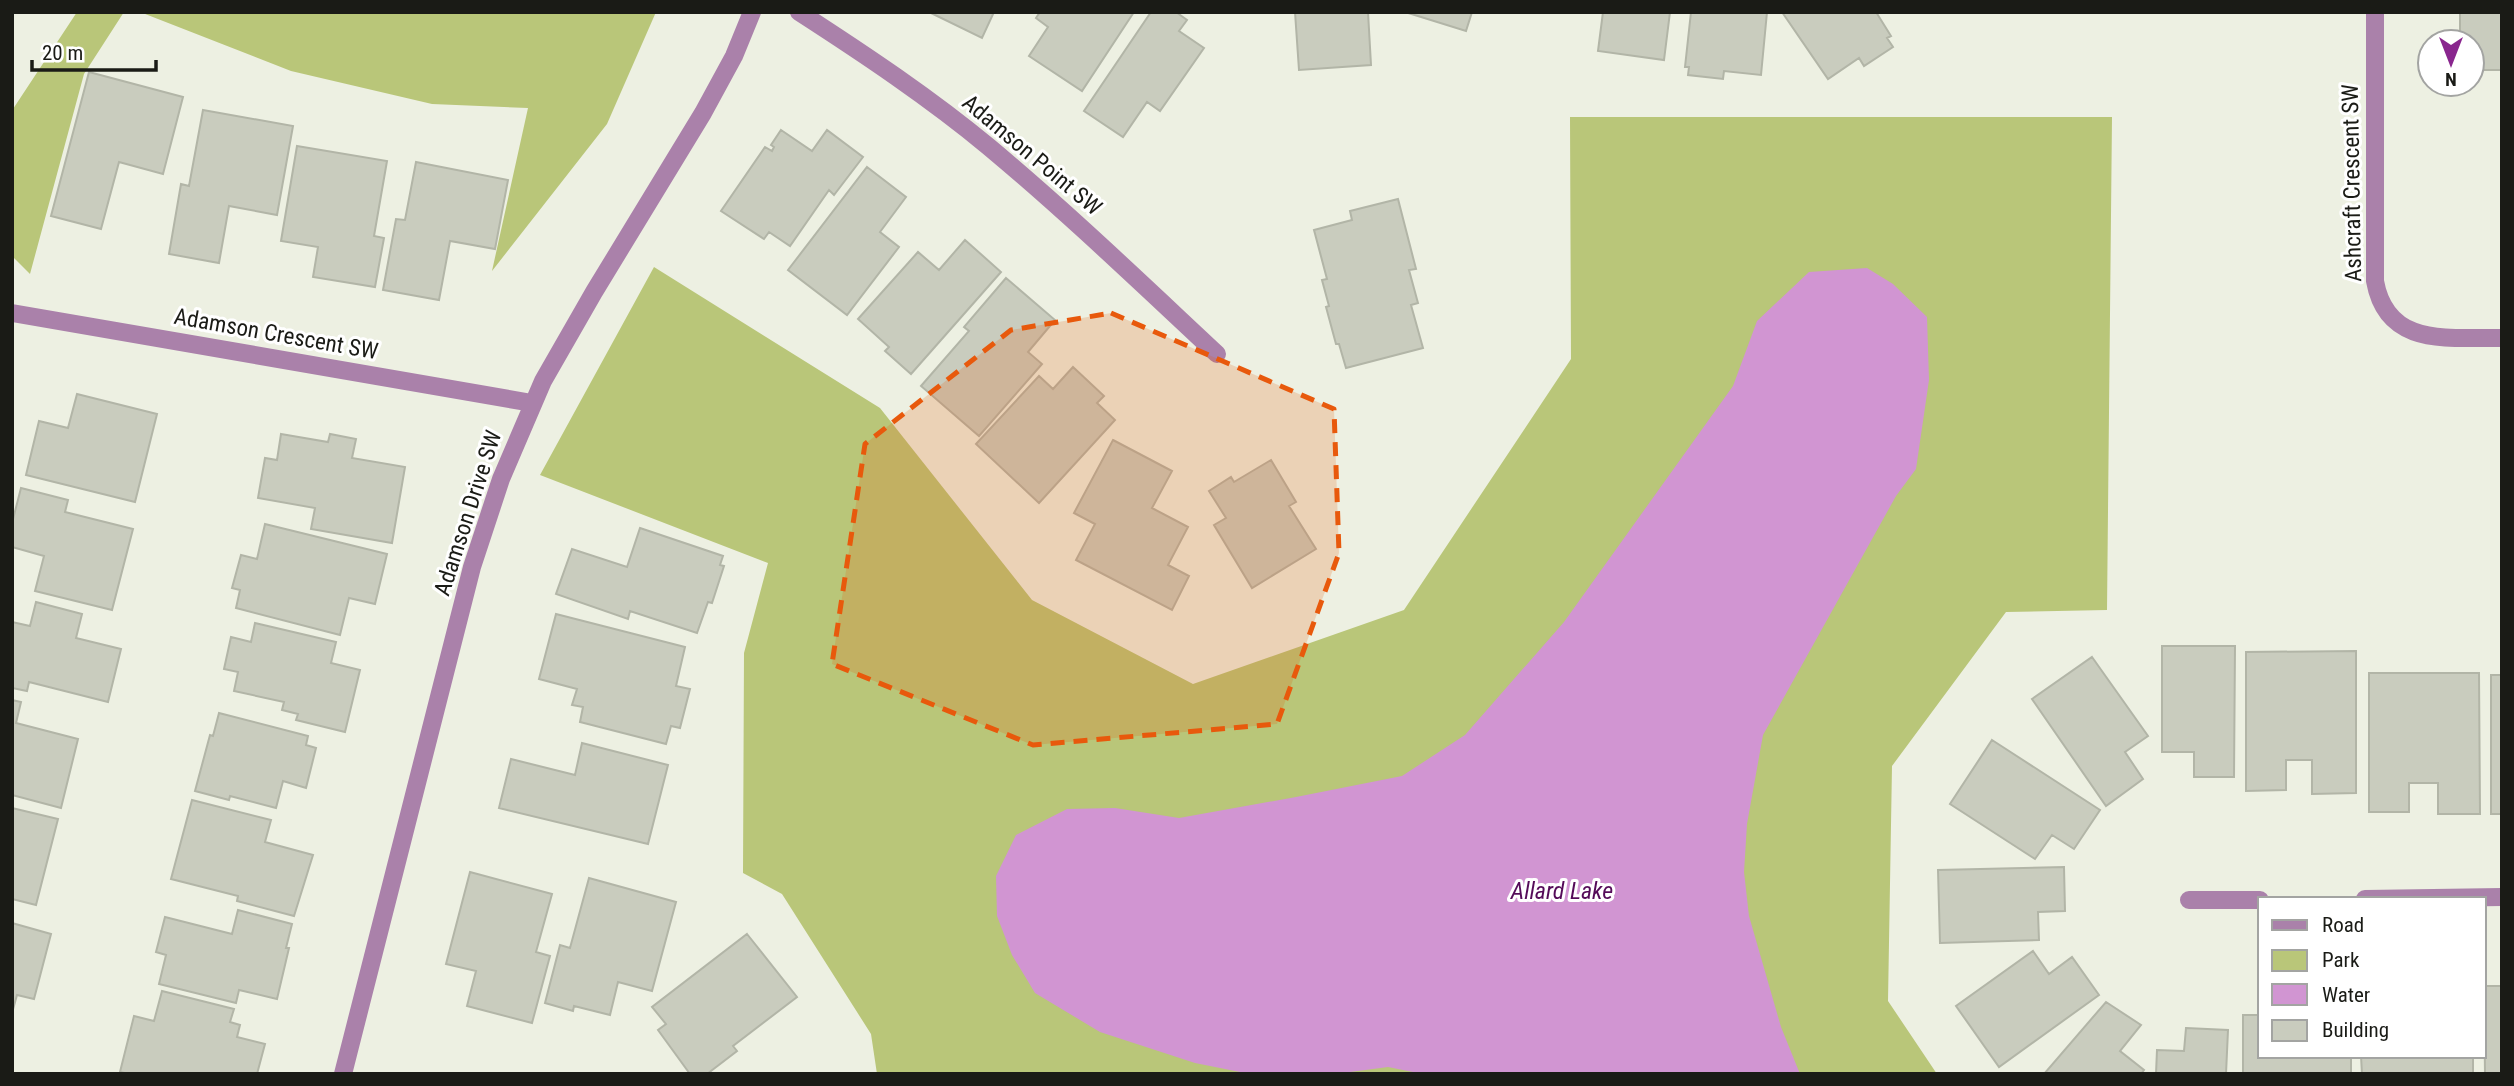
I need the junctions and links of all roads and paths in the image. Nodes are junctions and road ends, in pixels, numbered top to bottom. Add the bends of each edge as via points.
1 (751, 12) edge
2 (799, 12) edge
3 (2375, 12) edge
4 (12, 313) edge
5 (2502, 338) edge
6 (1217, 354) dead end
7 (532, 403) junction
8 (2258, 900) edge
9 (2189, 901) dead end
10 (343, 1074) edge

1 - 7 street, Adamson Drive SW via 734,56 703,113
2 - 6 street, Adamson Point SW via 988,146
3 - 5 street, Ashcraft Crescent SW via 2375,281 2383,308 2392,320 2420,334
4 - 7 street, Adamson Crescent SW
7 - 10 street, Adamson Drive SW via 472,567
8 - 9 street

